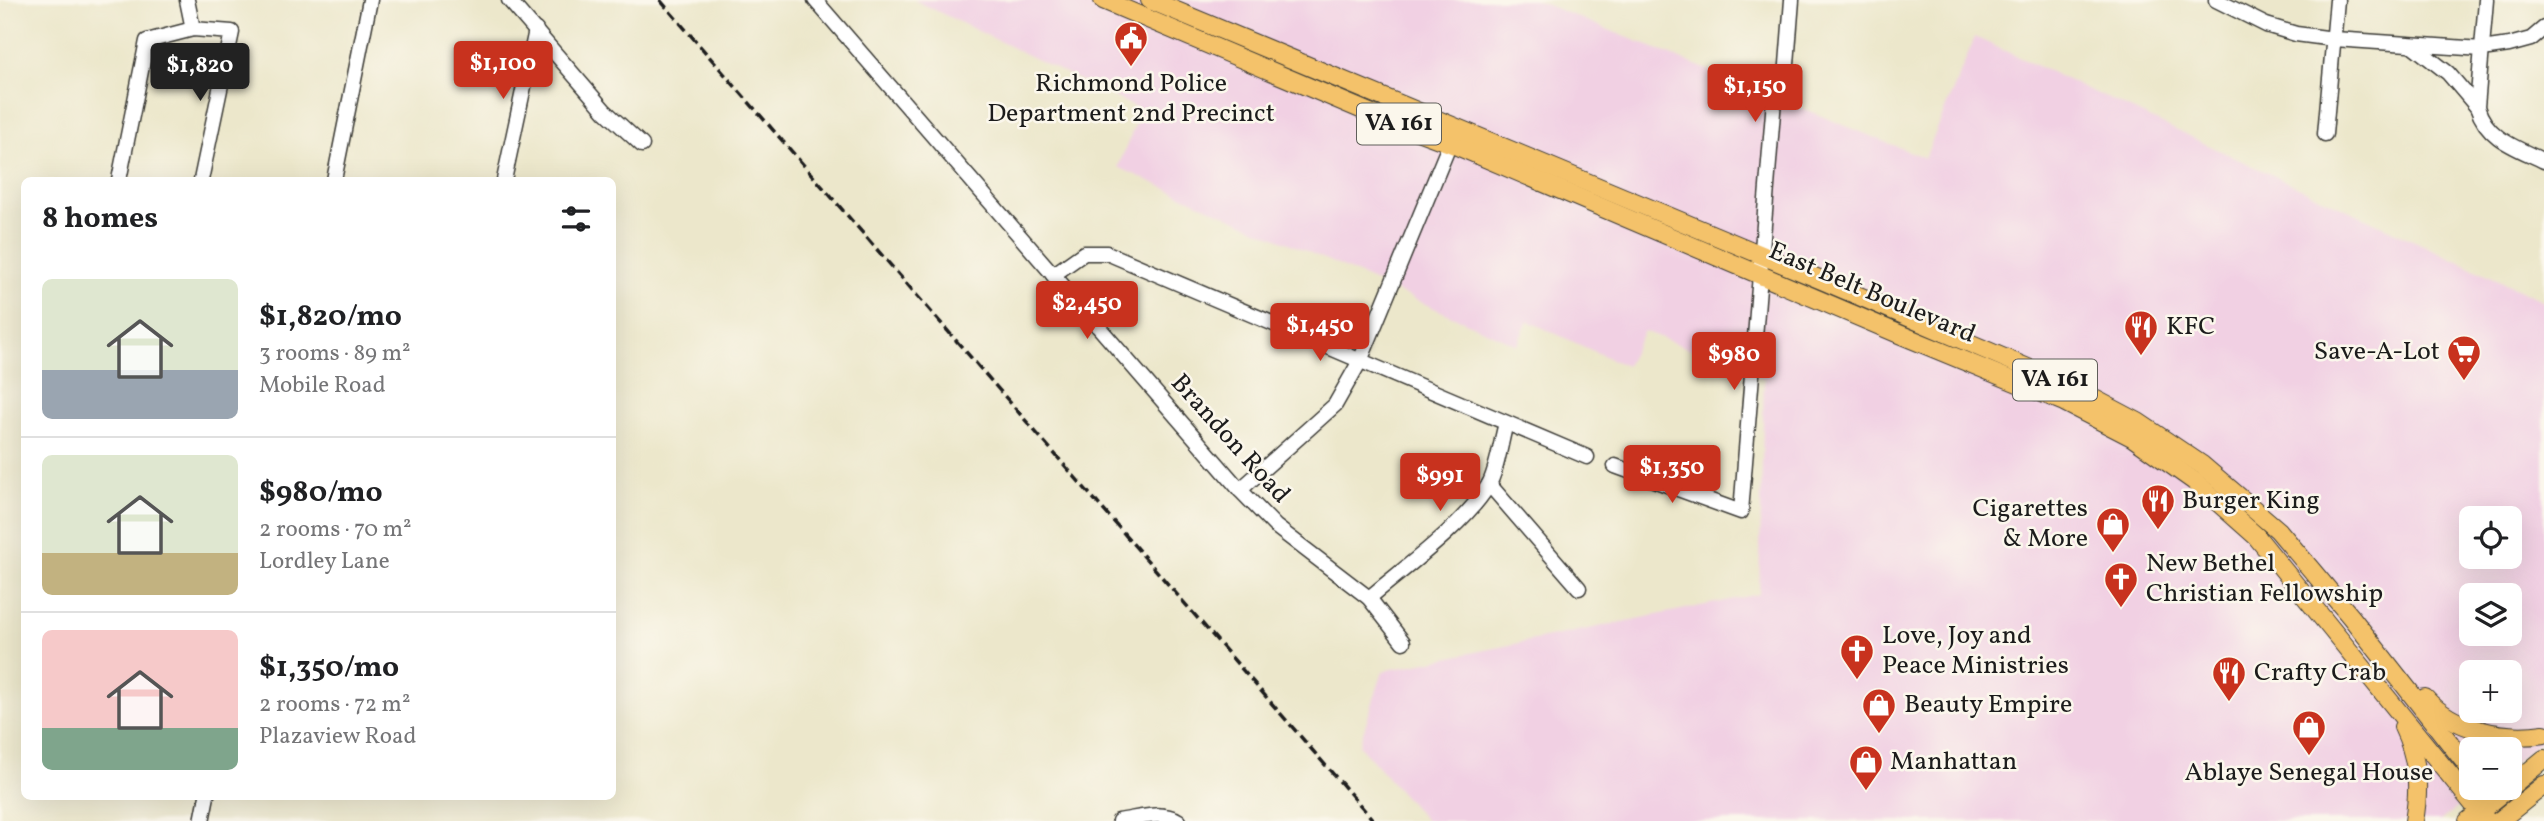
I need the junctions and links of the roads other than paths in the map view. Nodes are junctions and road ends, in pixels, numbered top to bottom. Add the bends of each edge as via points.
1 (187, 0) edge
2 (370, 0) edge
3 (509, 0) edge
4 (815, 0) edge
5 (1103, 0) edge
6 (1150, 0) edge
7 (1791, 0) edge
8 (2216, 0) edge
9 (2337, 0) edge
10 (2486, 0) edge
11 (2544, 28) edge
12 (193, 29) junction
13 (536, 30) junction
14 (2334, 39) junction
15 (2411, 44) junction
16 (2482, 49) junction
17 (2477, 107) junction
18 (2325, 134) dead end
19 (1453, 135) junction
20 (642, 145) dead end
21 (2544, 162) edge
22 (120, 177) edge
23 (202, 177) edge
24 (335, 177) edge
25 (505, 177) edge
26 (1762, 255) junction
27 (1053, 275) junction
28 (1761, 275) junction
29 (1360, 361) junction
30 (1506, 424) junction
31 (1587, 457) dead end
32 (1615, 466) dead end
33 (1489, 484) junction
34 (1240, 490) junction
35 (1579, 588) dead end
36 (1369, 598) junction
37 (1402, 642) dead end
38 (2391, 668) junction
39 (2393, 704) junction
40 (2544, 734) edge
41 (2459, 755) edge
42 (2544, 760) edge
43 (2522, 777) edge
44 (2544, 785) edge
45 (206, 800) edge
46 (2487, 800) edge
47 (2494, 800) edge
48 (2478, 818) edge
49 (2506, 819) edge
50 (202, 821) edge
51 (1119, 821) edge
52 (1178, 821) edge
53 (2414, 821) edge

1 - 12 street
2 - 24 street
3 - 13 street
4 - 27 street, Brandon Road
5 - 19 main road, East Belt Boulevard / VA 161 via 1377,116
6 - 19 main road, East Belt Boulevard / VA 161
7 - 26 street via 1786,77 1775,87
8 - 14 street via 2266,25
9 - 14 street
10 - 16 street
11 - 16 street via 2531,39
12 - 22 street via 147,41
12 - 23 street via 232,32
13 - 20 street via 605,111
13 - 25 street
14 - 15 street
14 - 18 street
15 - 16 street
15 - 17 street via 2448,73
16 - 17 street
17 - 21 street via 2490,132
19 - 26 main road, East Belt Boulevard / VA 161
19 - 28 main road, East Belt Boulevard / VA 161
19 - 29 street
26 - 28 street
26 - 38 main road, East Belt Boulevard / VA 161 via 2070,386 2138,422 2202,465 2278,530
27 - 29 street via 1084,254 1107,253
27 - 34 street, Brandon Road
28 - 32 street via 1741,512
28 - 39 main road, East Belt Boulevard / VA 161 via 2064,402 2163,458 2256,536
29 - 30 street
29 - 34 street via 1335,405
30 - 31 street
30 - 33 street
33 - 35 street
33 - 36 street via 1461,519
34 - 36 street, Brandon Road via 1275,526
36 - 37 street, Brandon Road
38 - 40 main road via 2455,722 2492,732
38 - 41 main road, East Belt Boulevard / VA 161
39 - 48 main road, East Belt Boulevard / VA 161
39 - 53 main road via 2416,761
42 - 43 main road
44 - 49 main road
45 - 50 street
46 - 48 main road
47 - 49 main road
51 - 52 street via 1160,814

